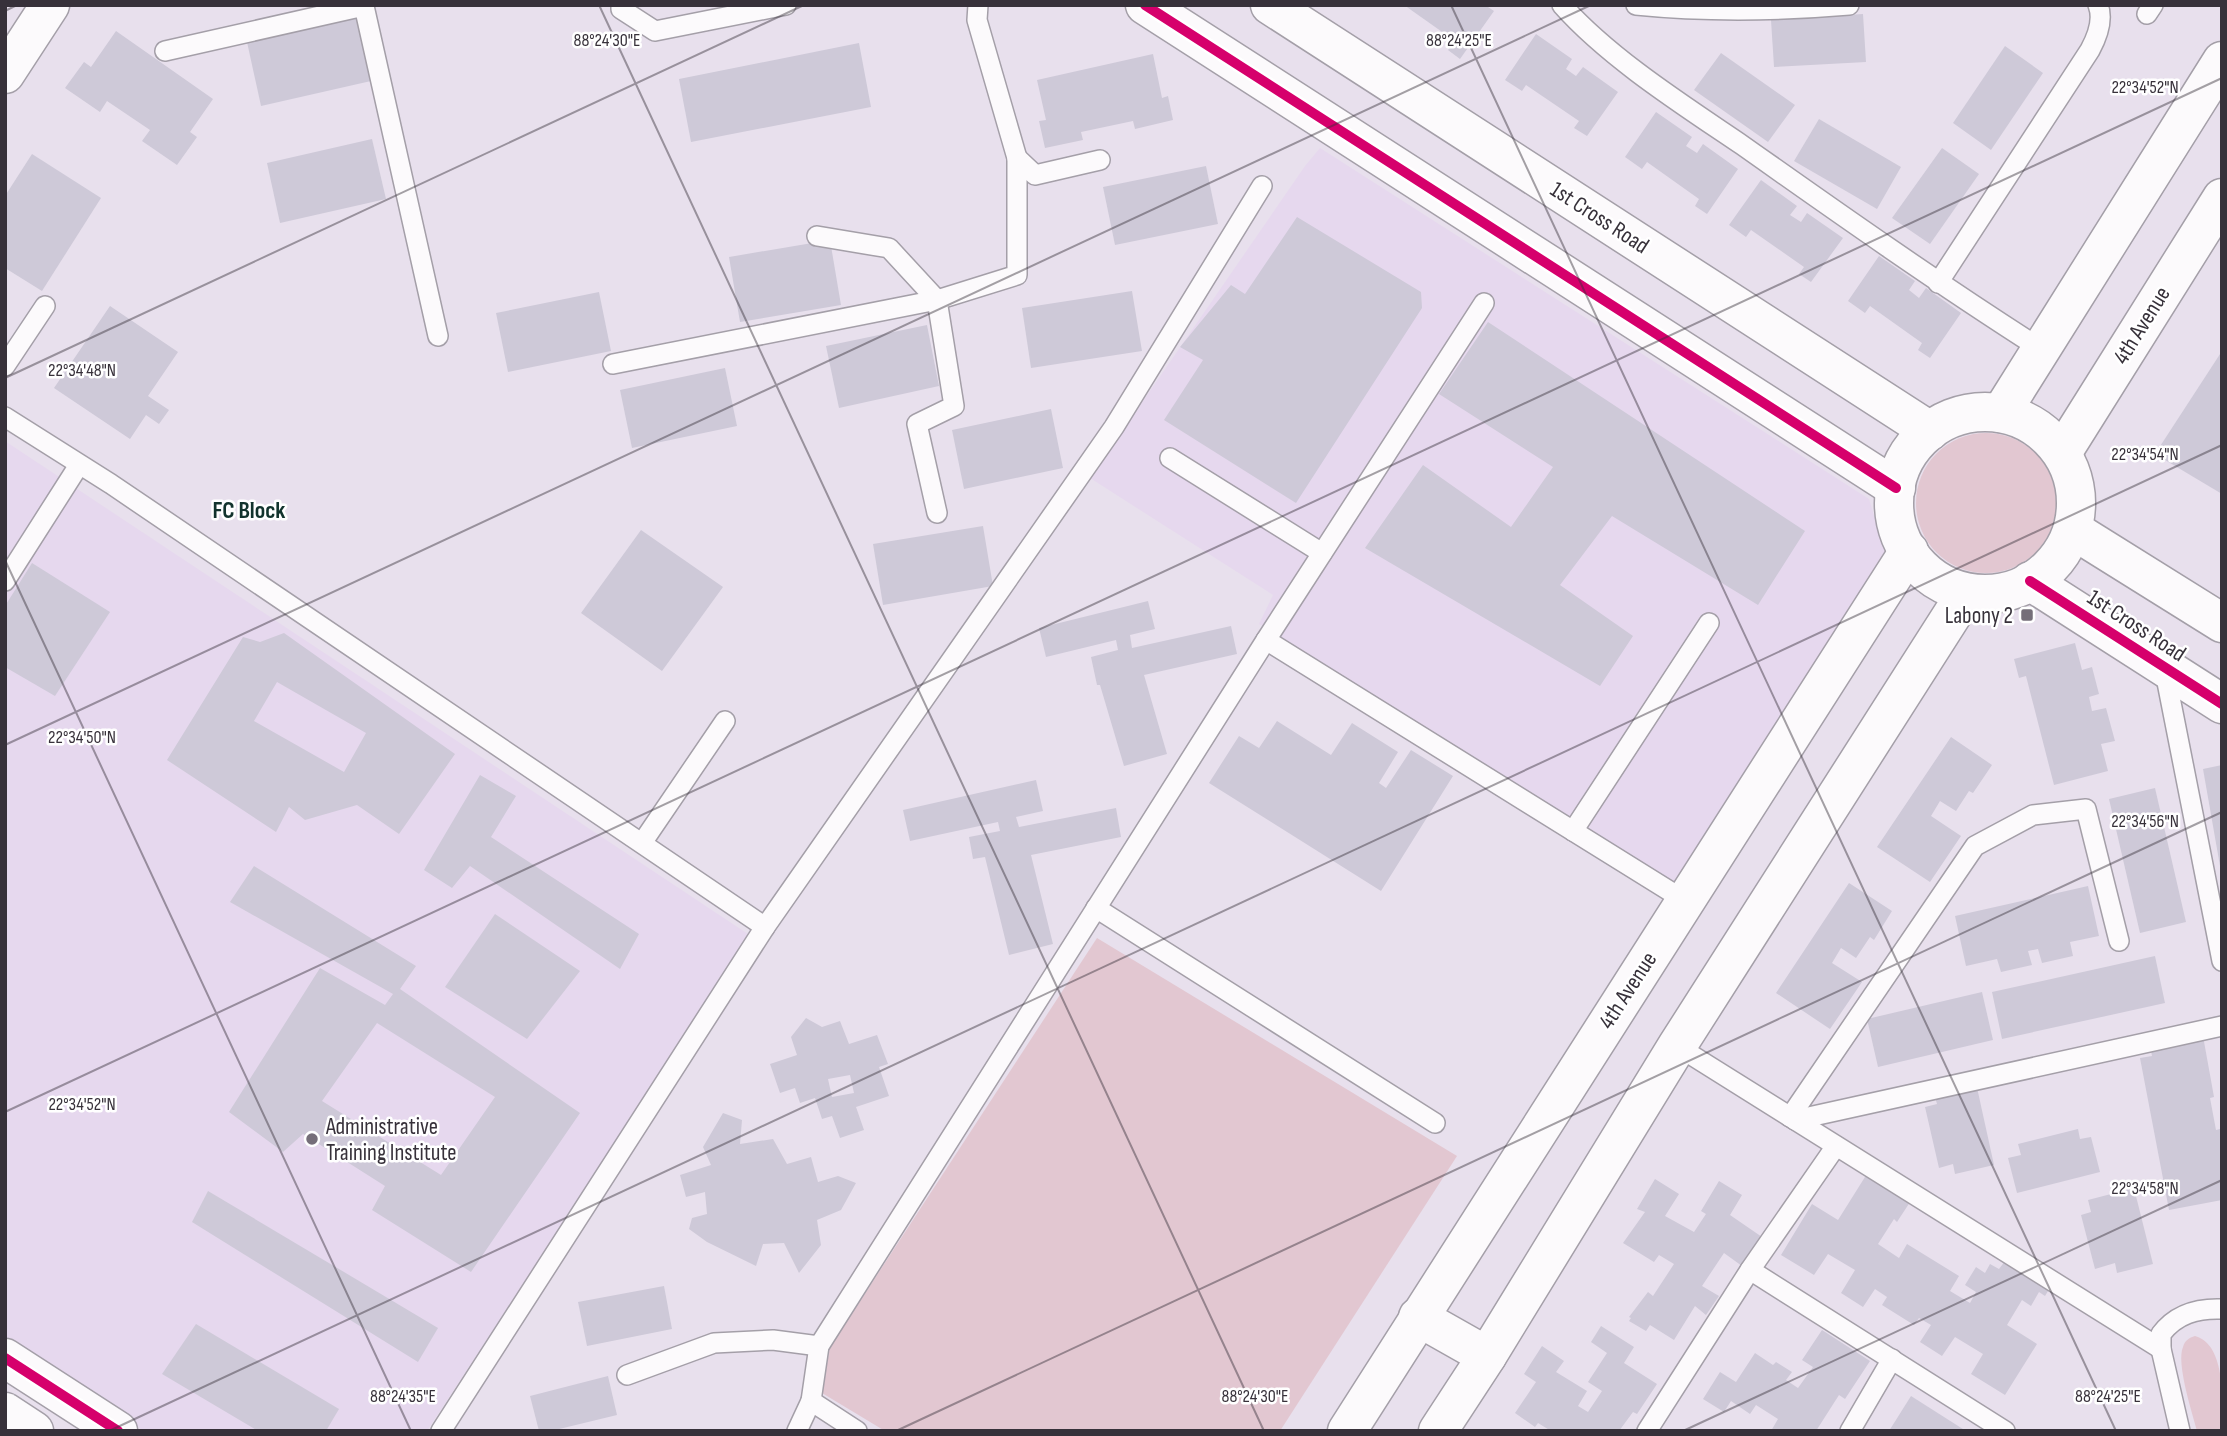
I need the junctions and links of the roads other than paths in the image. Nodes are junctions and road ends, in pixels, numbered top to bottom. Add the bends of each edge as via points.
1 (50, 5) edge
2 (621, 5) edge
3 (786, 5) edge
4 (978, 5) edge
5 (1145, 5) edge
6 (1270, 5) edge
7 (1562, 5) edge
8 (1636, 5) edge
9 (1849, 5) edge
10 (2098, 5) edge
11 (364, 6) edge
12 (165, 51) dead end
13 (2222, 61) edge
14 (5, 74) edge
15 (1017, 158) junction
16 (1100, 160) dead end
17 (1262, 186) dead end
18 (2222, 198) edge
19 (817, 236) dead end
20 (1938, 283) junction
21 (937, 300) junction
22 (1484, 303) dead end
23 (45, 306) dead end
24 (438, 336) dead end
25 (2041, 349) junction
26 (614, 364) dead end
27 (5, 366) edge
28 (2001, 413) junction
29 (5, 417) edge
30 (1930, 430) junction
31 (2062, 453) junction
32 (1170, 458) dead end
33 (79, 465) junction
34 (1896, 488) junction
35 (937, 513) dead end
36 (2073, 530) junction
37 (1909, 551) junction
38 (1322, 553) junction
39 (5, 581) edge
40 (2030, 581) junction
41 (1966, 593) junction
42 (1709, 623) dead end
43 (2222, 623) edge
44 (1266, 640) junction
45 (2164, 667) junction
46 (2222, 704) edge
47 (725, 721) dead end
48 (1573, 831) junction
49 (642, 844) junction
50 (1684, 900) junction
51 (1096, 908) junction
52 (765, 928) junction
53 (2119, 941) dead end
54 (2222, 961) edge
55 (2222, 1026) edge
56 (1677, 1046) junction
57 (1793, 1118) junction
58 (1435, 1124) dead end
59 (1836, 1146) junction
60 (1750, 1270) junction
61 (2222, 1309) edge
62 (1418, 1317) junction
63 (819, 1346) junction
64 (2161, 1349) junction
65 (1487, 1356) junction
66 (5, 1358) edge
67 (1892, 1359) junction
68 (628, 1375) dead end
69 (811, 1401) junction
70 (5, 1412) edge
71 (34, 1431) edge
72 (118, 1431) edge
73 (441, 1431) edge
74 (797, 1431) edge
75 (857, 1431) edge
76 (1347, 1431) edge
77 (1438, 1431) edge
78 (1647, 1431) edge
79 (1850, 1431) edge
80 (2005, 1431) edge
81 (2180, 1431) edge

1 - 14 main road
2 - 3 lane via 655,31
4 - 15 lane via 977,20
5 - 34 main road
6 - 30 main road, 1st Cross Road
7 - 20 lane via 1653,84
8 - 9 lane via 1797,9
10 - 20 lane via 2098,34 2090,50
11 - 12 lane
11 - 24 lane
13 - 25 main road
15 - 16 lane via 1035,174
15 - 21 lane via 1017,275
17 - 52 lane via 1114,427
18 - 31 main road, 4th Avenue
19 - 21 lane via 889,248
20 - 25 lane
21 - 26 lane
21 - 35 lane via 954,406 917,424
22 - 38 lane
23 - 27 lane
25 - 28 main road
28 - 30 main road via 1955,416
28 - 31 main road via 2018,416 2050,437
29 - 33 lane
30 - 34 main road via 1909,451
31 - 36 main road via 2077,494
32 - 38 lane
33 - 39 lane
33 - 49 lane
34 - 37 main road via 1894,512
36 - 40 main road via 2061,554
36 - 43 main road, 1st Cross Road
37 - 41 main road via 1924,571 1952,590
37 - 50 main road, 4th Avenue
38 - 44 lane
40 - 41 main road via 2014,590
40 - 45 main road, 1st Cross Road
41 - 56 main road
42 - 48 lane
44 - 48 lane
44 - 51 lane
45 - 46 main road, 1st Cross Road
45 - 54 lane
47 - 49 lane
48 - 50 lane
49 - 52 lane
50 - 62 main road, 4th Avenue
51 - 58 lane
51 - 63 lane
52 - 73 lane
53 - 57 lane via 2086,809 2033,815 2021,821 1975,846
55 - 57 lane
56 - 57 lane
56 - 65 main road
57 - 59 lane
59 - 60 lane
59 - 64 lane
60 - 67 lane
60 - 78 lane
61 - 64 lane via 2205,1308 2175,1319 2161,1334
62 - 65 main road
62 - 76 main road, 4th Avenue
63 - 68 lane via 773,1340 714,1343
63 - 69 lane
64 - 81 lane
65 - 77 main road
66 - 72 main road
67 - 79 lane
67 - 80 lane
69 - 74 lane
69 - 75 lane
70 - 71 main road

